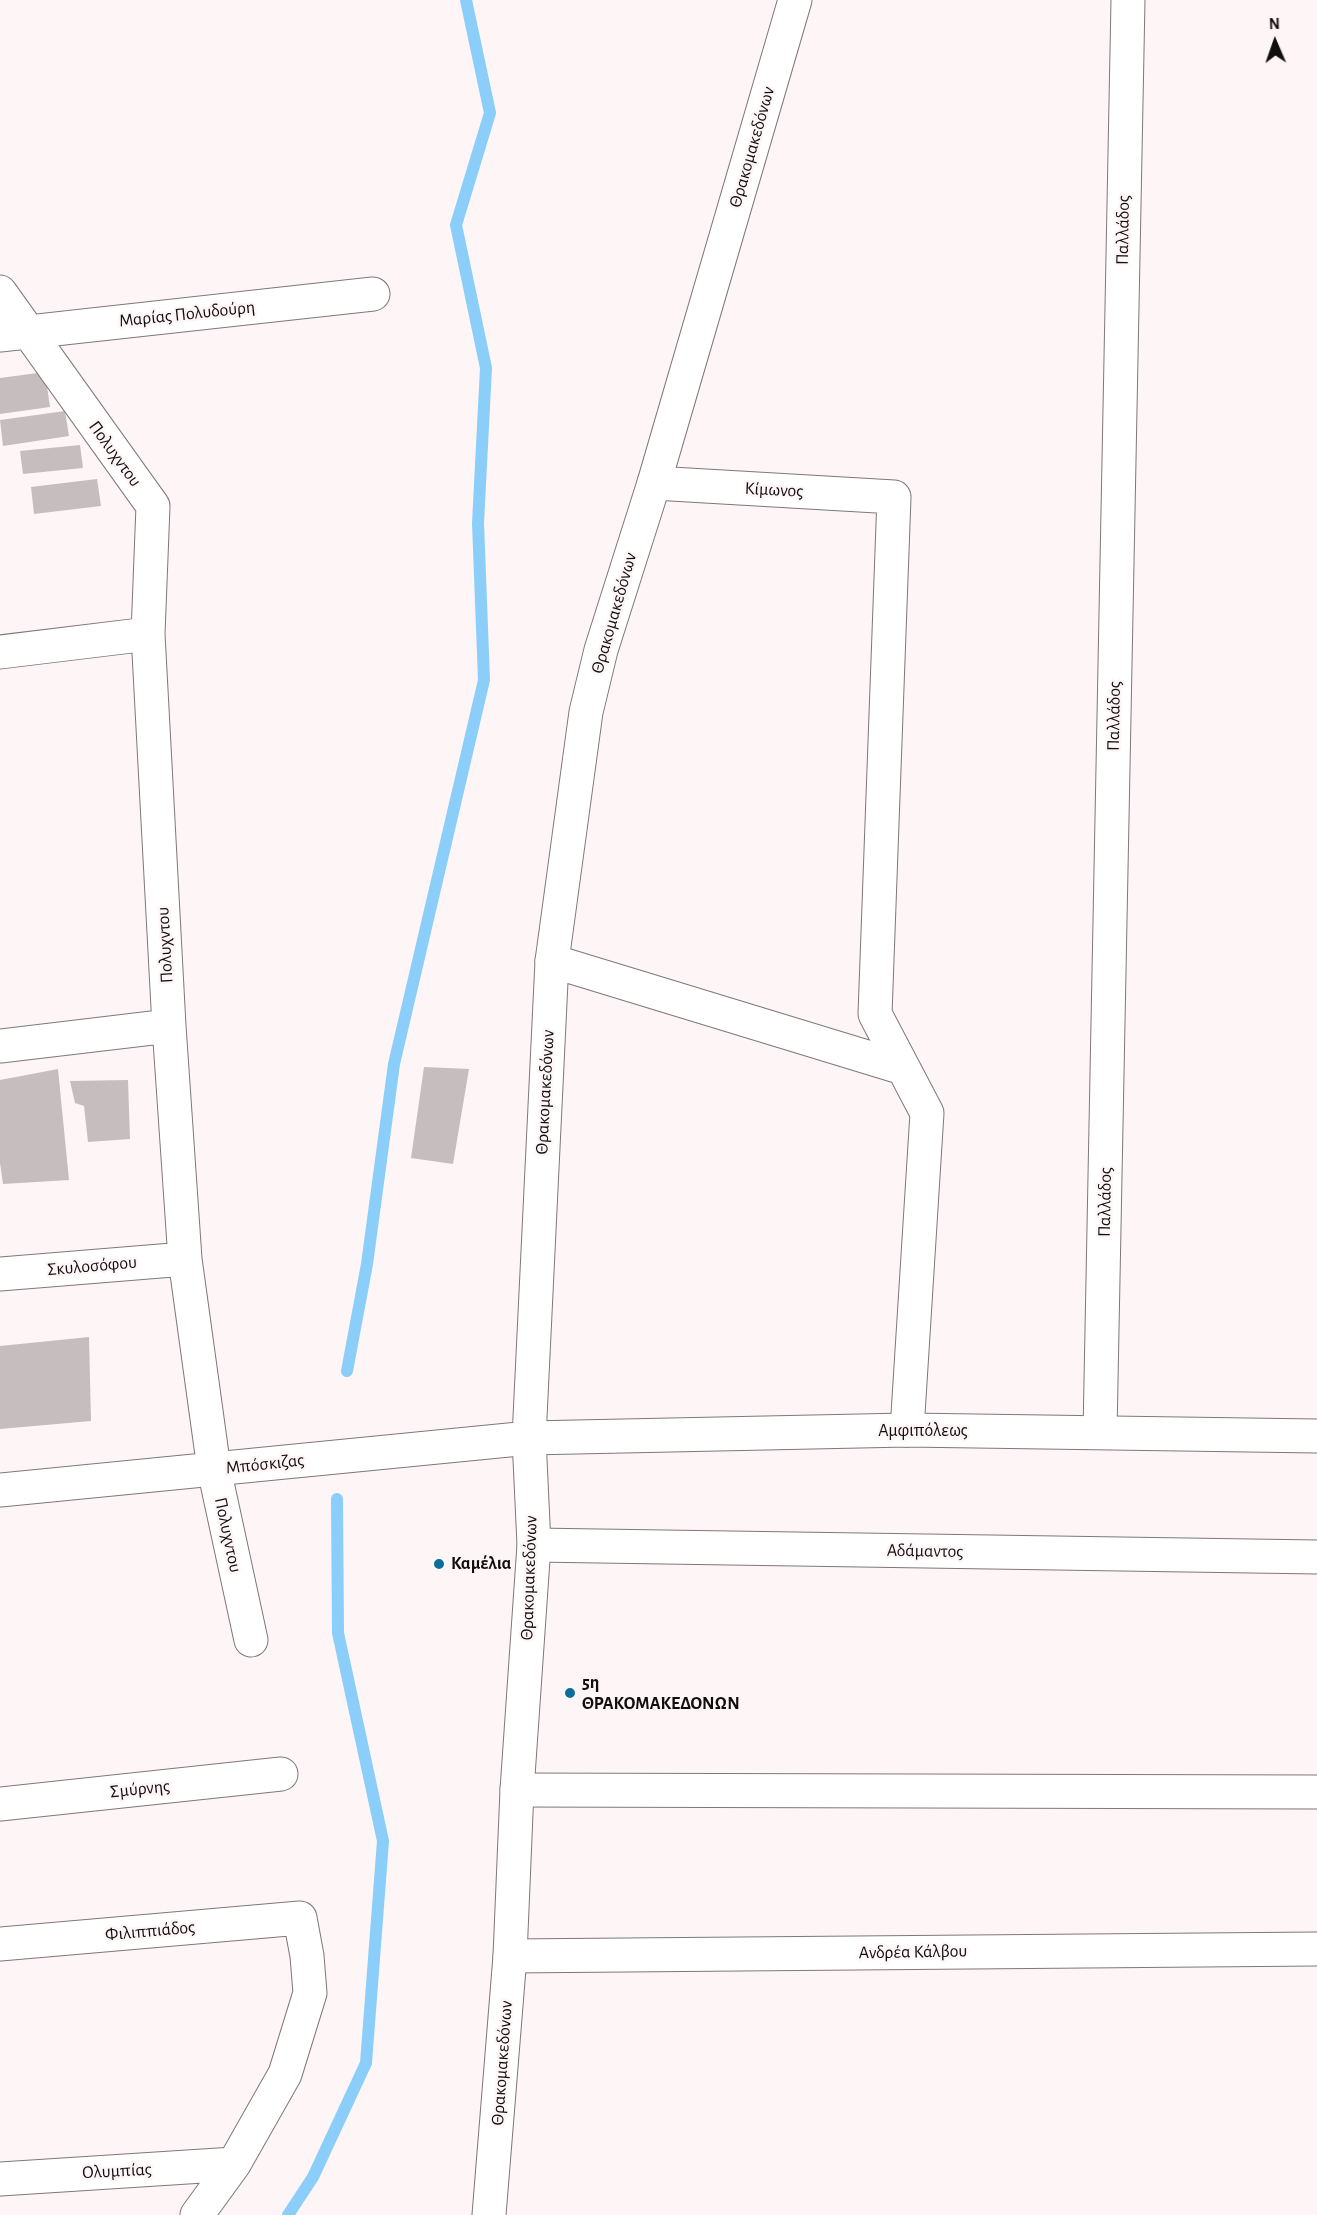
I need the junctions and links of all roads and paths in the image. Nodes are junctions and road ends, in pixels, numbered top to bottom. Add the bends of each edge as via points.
1 (795, 0) edge
2 (1128, 0) edge
3 (0, 292) edge
4 (374, 294) dead end
5 (13, 334) edge
6 (654, 483) junction
7 (148, 634) junction
8 (0, 652) edge
9 (552, 961) junction
10 (169, 1026) junction
11 (0, 1046) edge
12 (903, 1068) junction
13 (185, 1259) junction
14 (0, 1274) edge
15 (907, 1430) junction
16 (1100, 1432) junction
17 (1317, 1436) edge
18 (529, 1438) junction
19 (213, 1469) junction
20 (0, 1490) edge
21 (534, 1545) junction
22 (1317, 1557) edge
23 (251, 1641) dead end
24 (280, 1774) dead end
25 (517, 1790) junction
26 (1317, 1792) edge
27 (0, 1804) edge
28 (0, 1944) edge
29 (1317, 1949) edge
30 (510, 1956) junction
31 (234, 2164) junction
32 (0, 2178) edge
33 (197, 2215) edge
34 (489, 2215) edge

1 - 6 street, Θρακομακεδόνων
2 - 16 street, Παλλάδος
3 - 5 street, Πολυχντου
4 - 5 street, Μαρίας Πολυδούρη
5 - 7 street, Πολυχντου via 153,506
6 - 9 street, Θρακομακεδόνων via 601,650 586,712
6 - 12 street, Κίμωνος via 894,497 875,1014
7 - 8 street
7 - 10 street, Πολυχντου
9 - 12 street
9 - 18 street, Θρακομακεδόνων
10 - 11 street
10 - 13 street, Πολυχντου
12 - 15 street via 927,1113
13 - 14 street, Σκυλοσόφου
13 - 19 street, Πολυχντου
15 - 16 street, Αμφιπόλεως
15 - 18 street, Αμφιπόλεως
16 - 17 street, Αμφιπόλεως
18 - 19 street, Μπόσκιζας
18 - 21 street, Θρακομακεδόνων
19 - 20 street, Μπόσκιζας
19 - 23 street, Πολυχντου
21 - 22 street, Αδάμαντος
21 - 25 street, Θρακομακεδόνων
24 - 27 street, Σμύρνης
25 - 26 street
25 - 30 street, Θρακομακεδόνων
28 - 31 street, Φιλιππιάδος via 300,1918 310,1993 285,2074
29 - 30 street, Ανδρέα Κάλβου
30 - 34 street, Θρακομακεδόνων
31 - 32 street, Ολυμπίας
31 - 33 street

